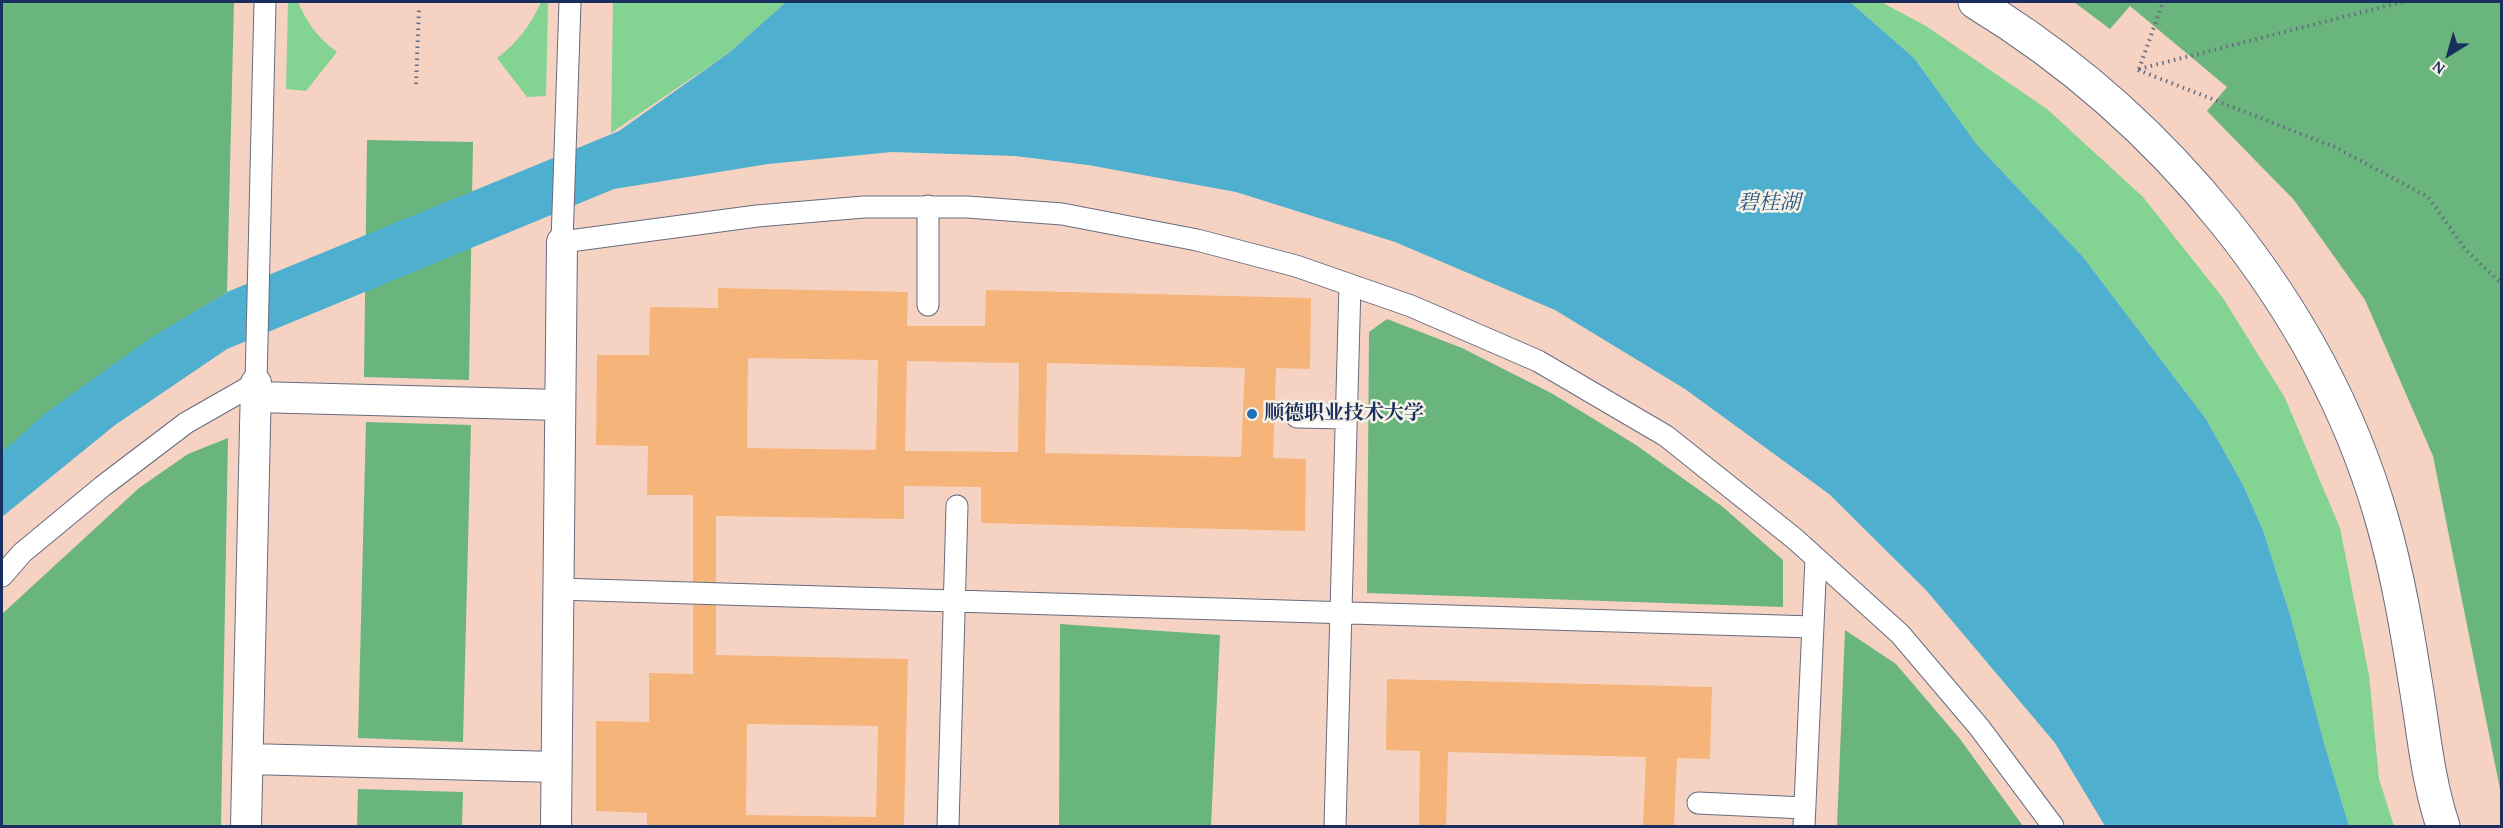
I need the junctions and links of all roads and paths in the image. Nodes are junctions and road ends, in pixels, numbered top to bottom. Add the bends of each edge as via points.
1 (264, 2) edge
2 (570, 2) edge
3 (1975, 2) edge
4 (2163, 2) edge
5 (2402, 2) edge
6 (419, 9) dead end
7 (2138, 69) junction
8 (416, 84) dead end
9 (928, 207) junction
10 (562, 242) junction
11 (2502, 284) edge
12 (1350, 285) junction
13 (928, 305) dead end
14 (256, 390) junction
15 (560, 405) junction
16 (1297, 417) dead end
17 (1347, 418) junction
18 (957, 506) dead end
19 (1816, 558) junction
20 (2, 576) edge
21 (558, 589) junction
22 (955, 602) junction
23 (1341, 613) junction
24 (1813, 627) junction
25 (248, 759) junction
26 (556, 767) junction
27 (1698, 803) dead end
28 (1804, 818) edge
29 (246, 826) edge
30 (556, 826) edge
31 (948, 826) edge
32 (1335, 826) edge
33 (2053, 826) edge
34 (2443, 826) edge

1 - 14 lane
2 - 10 lane
3 - 34 street via 2088,81 2196,185 2247,251 2324,375 2381,515 2408,641 2433,798
4 - 7 path
5 - 7 path
6 - 8 path
7 - 11 path via 2337,148 2428,197 2466,250
9 - 10 lane via 864,207 757,216
9 - 12 lane via 1062,214 1197,240
9 - 13 lane
10 - 15 street
12 - 17 lane
12 - 19 lane via 1411,306 1538,361 1666,436
14 - 15 street
14 - 20 lane via 186,423 22,552
14 - 25 street
15 - 21 street
16 - 17 lane
17 - 23 lane
18 - 22 lane
19 - 24 lane
19 - 33 lane via 1900,634 1978,727
21 - 22 lane
21 - 26 street
22 - 23 lane
22 - 31 lane
23 - 24 lane
23 - 32 lane
24 - 28 lane
25 - 26 street
25 - 29 street
26 - 30 street
27 - 28 lane

